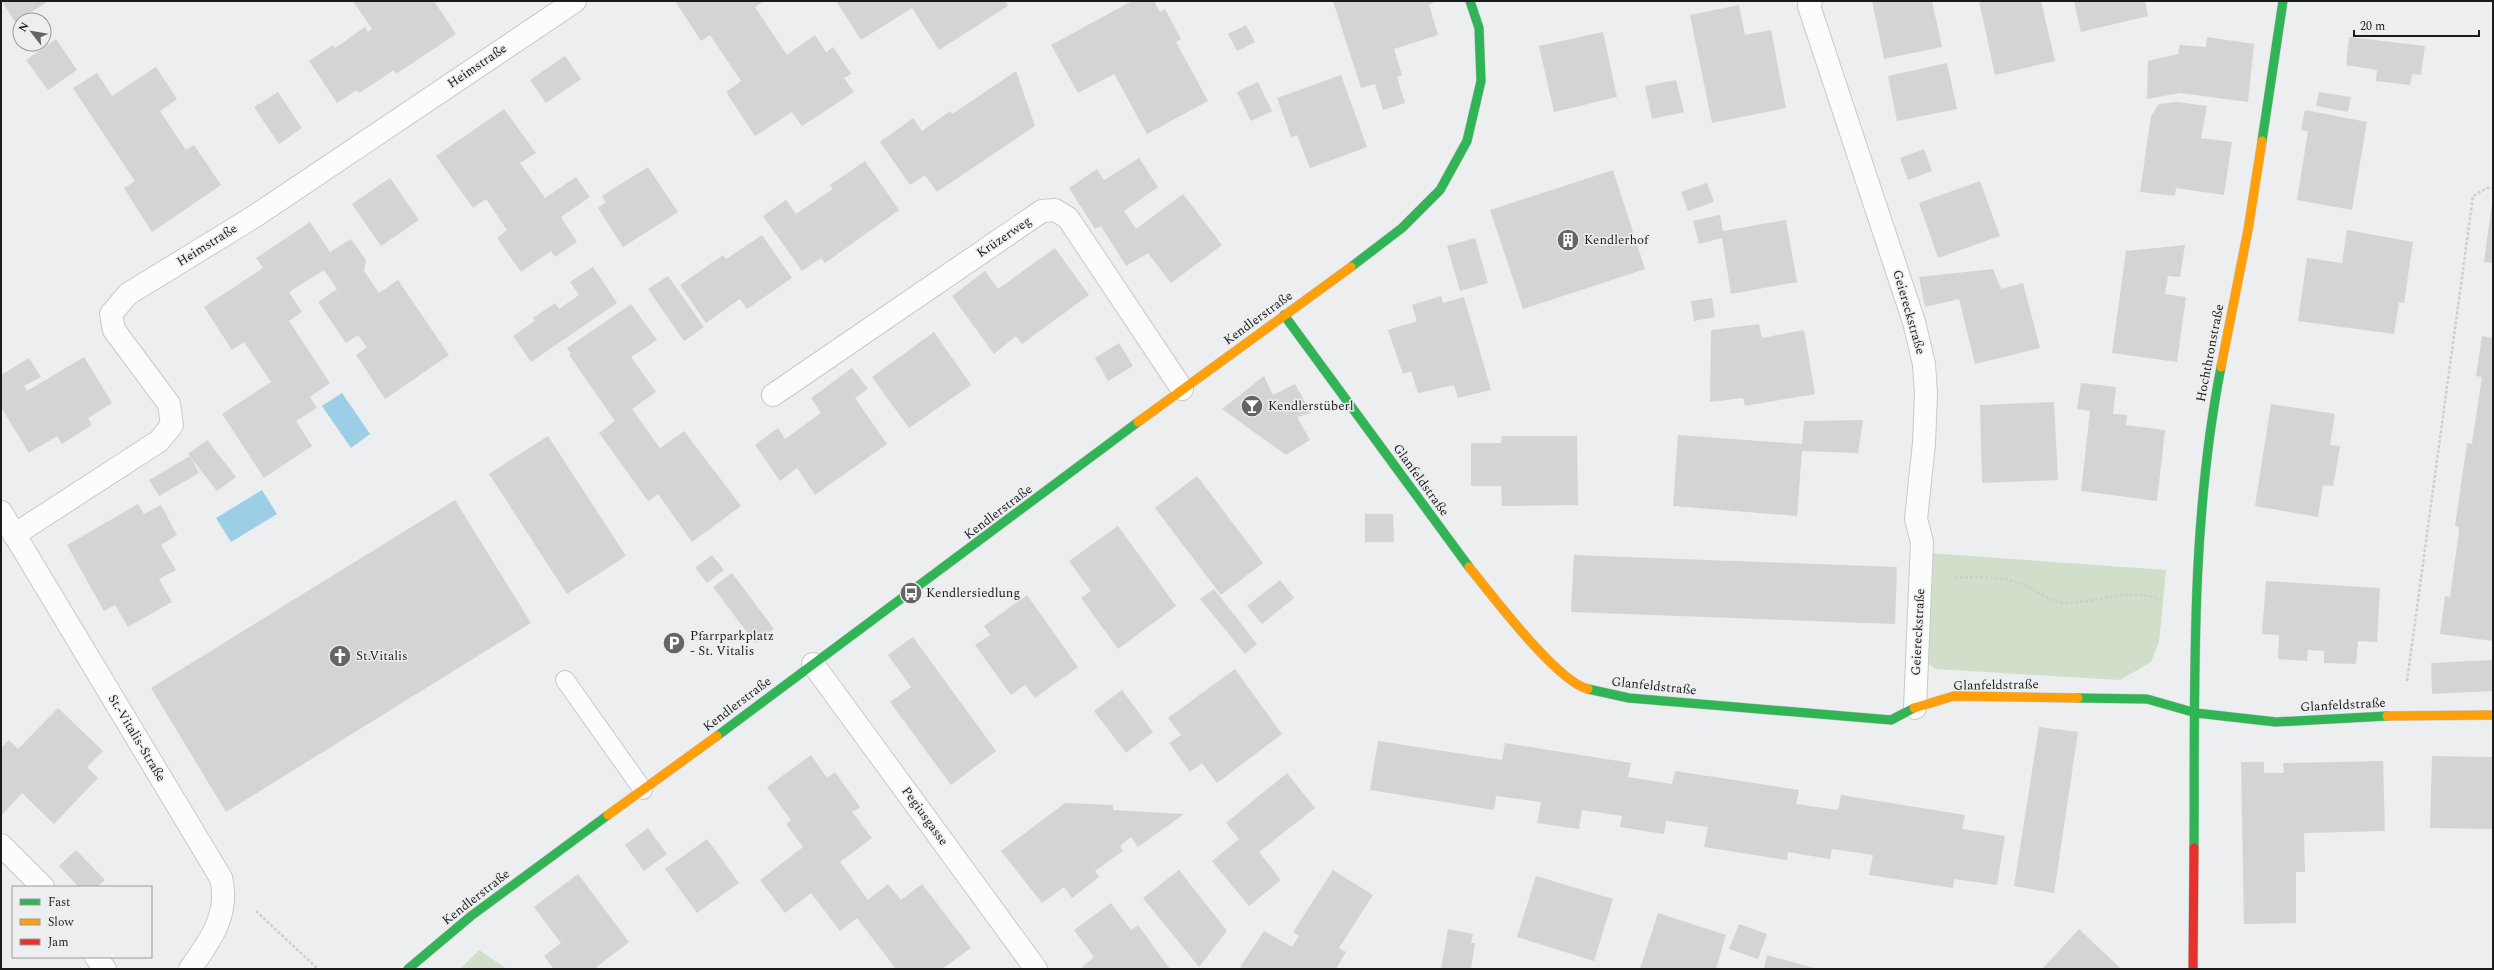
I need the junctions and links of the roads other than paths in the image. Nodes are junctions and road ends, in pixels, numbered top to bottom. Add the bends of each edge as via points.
1 (575, 1) edge
2 (1470, 1) edge
3 (1811, 1) edge
4 (2283, 1) edge
5 (1284, 315) junction
6 (1182, 389) junction
7 (773, 395) dead end
8 (1, 512) edge
9 (14, 535) junction
10 (813, 664) junction
11 (564, 680) dead end
12 (1915, 708) junction
13 (2196, 713) junction
14 (2493, 715) edge
15 (643, 790) junction
16 (1, 845) edge
17 (42, 886) edge
18 (97, 958) edge
19 (105, 969) edge
20 (190, 969) edge
21 (408, 969) edge
22 (1036, 969) edge
23 (2193, 969) edge

1 - 9 street, Heimstraße via 252,218 128,294 111,314 114,330 169,404 172,425 159,441
2 - 5 street, Kendlerstraße via 1479,28 1481,81 1467,141 1440,190 1402,228
3 - 12 street, Geiereckstraße via 1809,6 1914,322 1924,364 1924,443 1916,519 1922,542
4 - 13 street, Hochthronstraße via 2248,230 2214,401 2195,606
5 - 6 street, Kendlerstraße
5 - 12 street, Glanfeldstraße via 1459,555 1531,642 1558,670 1583,688 1629,698 1891,720
6 - 7 street, Krüzerweg via 1068,218 1054,210 1042,211
6 - 10 street, Kendlerstraße via 911,594
8 - 9 street, St.-Vitalis-Straße
9 - 20 street, St.-Vitalis-Straße via 221,878 223,910 210,941
10 - 15 street, Kendlerstraße
10 - 22 street, Pegiusgasse
11 - 15 lane
12 - 13 street, Glanfeldstraße via 1954,696 2147,699
13 - 14 street, Glanfeldstraße via 2276,722 2402,715
13 - 23 street
15 - 21 street, Kendlerstraße via 471,916
16 - 17 street
18 - 19 street

